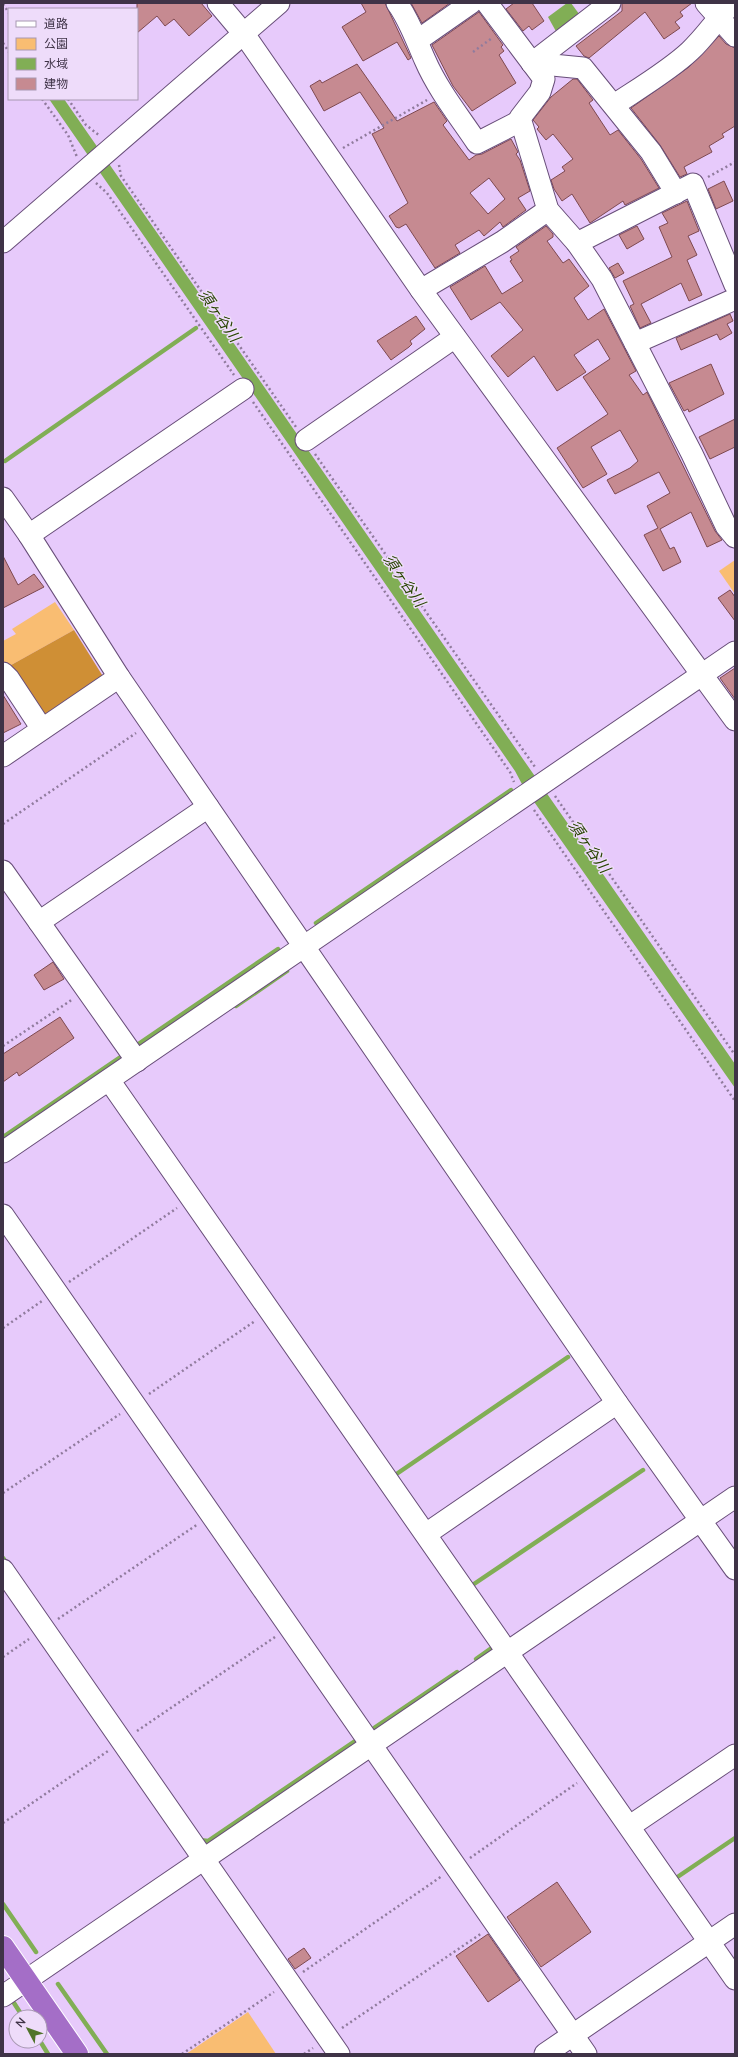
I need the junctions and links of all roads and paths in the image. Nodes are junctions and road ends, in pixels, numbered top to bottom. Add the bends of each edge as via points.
1 (218, 3) edge
2 (279, 3) edge
3 (397, 3) edge
4 (470, 3) edge
5 (610, 3) edge
6 (494, 5) edge
7 (719, 7) edge
8 (244, 34) junction
9 (495, 36) dead end
10 (735, 36) edge
11 (418, 40) junction
12 (473, 52) dead end
13 (532, 63) junction
14 (442, 92) junction
15 (43, 100) edge
16 (69, 100) edge
17 (614, 105) junction
18 (520, 121) junction
19 (109, 151) junction
20 (328, 156) junction
21 (735, 162) edge
22 (86, 170) junction
23 (685, 189) junction
24 (548, 210) junction
25 (3, 242) edge
26 (578, 242) junction
27 (735, 285) edge
28 (420, 290) junction
29 (735, 298) edge
30 (455, 337) junction
31 (635, 342) junction
32 (243, 389) junction
33 (306, 440) junction
34 (3, 498) edge
35 (29, 535) junction
36 (735, 537) edge
37 (735, 652) edge
38 (3, 673) edge
39 (703, 674) junction
40 (119, 677) junction
41 (735, 720) edge
42 (151, 723) junction
43 (42, 729) junction
44 (3, 756) edge
45 (544, 782) junction
46 (525, 795) junction
47 (208, 807) junction
48 (3, 824) edge
49 (3, 871) edge
50 (39, 922) junction
51 (304, 946) junction
52 (87, 989) junction
53 (3, 1046) edge
54 (735, 1055) edge
55 (137, 1060) junction
56 (109, 1080) junction
57 (735, 1101) edge
58 (3, 1152) edge
59 (192, 1198) junction
60 (3, 1216) edge
61 (56, 1292) junction
62 (3, 1328) edge
63 (617, 1403) junction
64 (735, 1497) edge
65 (212, 1515) junction
66 (701, 1520) junction
67 (426, 1534) junction
68 (735, 1569) edge
69 (3, 1570) edge
70 (290, 1626) junction
71 (44, 1629) junction
72 (508, 1652) junction
73 (3, 1657) edge
74 (122, 1742) junction
75 (372, 1745) junction
76 (735, 1755) edge
77 (593, 1773) junction
78 (3, 1823) edge
79 (630, 1826) junction
80 (204, 1860) junction
81 (456, 1866) junction
82 (496, 1923) junction
83 (735, 1924) edge
84 (709, 1942) junction
85 (3, 1947) edge
86 (735, 1979) edge
87 (27, 1980) junction
88 (289, 1982) junction
89 (3, 1996) edge
90 (573, 2035) junction
91 (333, 2046) edge
92 (77, 2054) edge
93 (182, 2054) edge
94 (304, 2054) edge
95 (545, 2054) edge
96 (586, 2054) edge

1 - 8 street
2 - 8 street
3 - 11 street
4 - 11 street
5 - 13 street
6 - 13 street
7 - 10 street
7 - 17 street via 701,39 689,52
8 - 19 street
8 - 20 street
9 - 12 path
11 - 14 street via 425,60
13 - 17 street via 583,68
13 - 18 street via 544,79 540,92
14 - 18 street via 477,143
14 - 20 path
15 - 22 path via 68,135
16 - 19 path via 86,125 100,136
17 - 23 street via 651,152
18 - 24 street
19 - 22 street
19 - 33 path via 118,158 121,176
20 - 28 street
21 - 23 path
22 - 25 street
22 - 32 path via 107,193
23 - 26 street
23 - 27 street
24 - 26 street
24 - 28 street via 502,242
26 - 31 street via 602,279
28 - 30 street
29 - 31 street
30 - 33 street
30 - 39 street
31 - 36 street via 726,526
32 - 35 street
32 - 46 path
33 - 45 path
34 - 35 street
35 - 40 street
37 - 39 street
38 - 43 street
39 - 41 street
39 - 45 street
40 - 42 street
40 - 43 street
42 - 47 street
42 - 48 path
43 - 44 street
45 - 46 street
45 - 54 path
46 - 51 street
46 - 57 path
47 - 50 street
47 - 51 street
49 - 50 street
50 - 52 street
51 - 55 street
51 - 63 street
52 - 53 path
52 - 55 street
55 - 56 street
56 - 58 street
56 - 59 street
59 - 61 path
59 - 67 street
60 - 61 street
61 - 62 path
61 - 65 street
63 - 66 street
63 - 67 street
64 - 66 street
65 - 70 street
65 - 71 path
66 - 68 street
66 - 72 street
67 - 72 street
69 - 71 street
70 - 74 path
70 - 75 street
71 - 73 path
71 - 74 street
72 - 75 street
72 - 77 street
74 - 78 path
74 - 80 street
75 - 80 street
75 - 81 street
76 - 79 street
77 - 79 street
77 - 81 path
79 - 84 street
80 - 87 street
80 - 88 street
81 - 82 street
81 - 88 path
82 - 90 street
82 - 91 path
83 - 84 street
84 - 86 street
84 - 90 street
85 - 87 highway
87 - 89 street
87 - 92 highway
88 - 91 street
88 - 93 path
90 - 95 street
90 - 96 street
91 - 94 path

